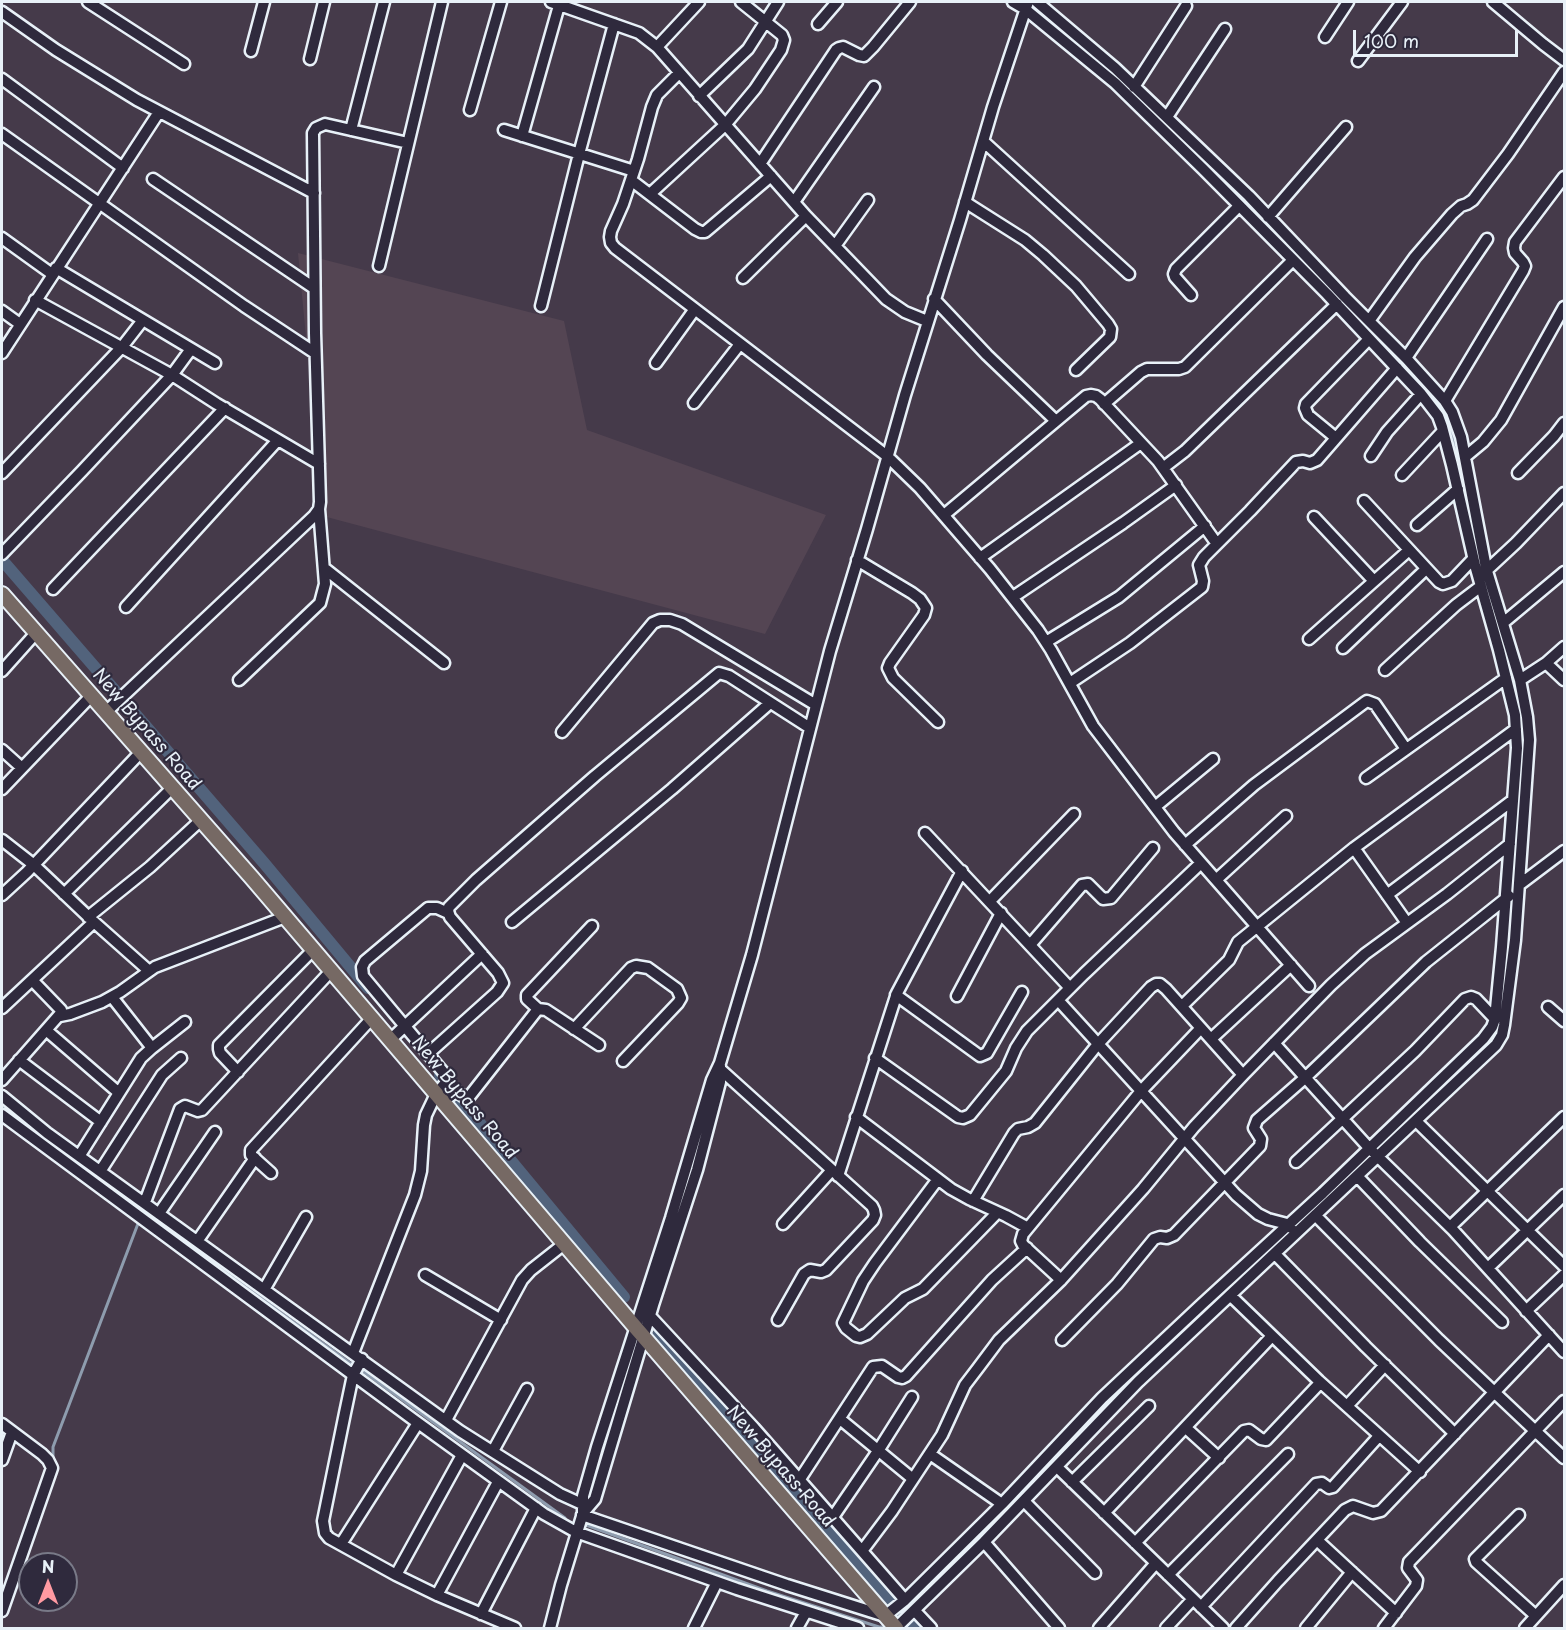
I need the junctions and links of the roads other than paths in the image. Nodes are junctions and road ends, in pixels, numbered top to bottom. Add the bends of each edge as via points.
1 (88, 2) edge
2 (264, 2) edge
3 (324, 2) edge
4 (384, 2) edge
5 (442, 2) edge
6 (501, 2) edge
7 (557, 2) edge
8 (699, 2) edge
9 (741, 2) edge
10 (778, 2) edge
11 (837, 2) edge
12 (910, 2) edge
13 (1013, 2) edge
14 (1037, 2) edge
15 (1348, 2) edge
16 (1402, 2) edge
17 (1493, 2) edge
18 (1027, 5) edge
19 (1186, 6) dead end
20 (2, 12) edge
21 (765, 21) junction
22 (614, 24) junction
23 (818, 24) dead end
24 (1226, 29) dead end
25 (1325, 37) dead end
26 (657, 46) junction
27 (251, 51) dead end
28 (310, 59) dead end
29 (1564, 60) edge
30 (1358, 61) dead end
31 (184, 64) dead end
32 (1564, 72) edge
33 (679, 73) junction
34 (2, 79) edge
35 (874, 87) dead end
36 (1134, 87) junction
37 (699, 96) junction
38 (470, 110) dead end
39 (159, 112) junction
40 (1167, 117) junction
41 (725, 125) junction
42 (1346, 127) dead end
43 (351, 130) junction
44 (504, 130) dead end
45 (2, 134) edge
46 (522, 136) junction
47 (983, 141) junction
48 (408, 142) junction
49 (579, 154) junction
50 (760, 164) junction
51 (123, 168) junction
52 (632, 175) junction
53 (771, 176) junction
54 (1564, 177) edge
55 (153, 179) dead end
56 (314, 193) junction
57 (650, 194) junction
58 (868, 200) dead end
59 (794, 202) junction
60 (965, 202) junction
61 (99, 203) junction
62 (1239, 206) junction
63 (806, 216) junction
64 (1268, 217) junction
65 (2, 238) edge
66 (1487, 239) dead end
67 (836, 246) junction
68 (1293, 260) junction
69 (379, 266) dead end
70 (54, 271) junction
71 (1129, 274) dead end
72 (743, 278) dead end
73 (314, 288) junction
74 (1191, 295) dead end
75 (934, 299) junction
76 (35, 300) junction
77 (1336, 304) junction
78 (541, 306) dead end
79 (1564, 307) edge
80 (695, 309) junction
81 (2, 311) edge
82 (142, 320) junction
83 (927, 321) junction
84 (1369, 321) junction
85 (1561, 322) edge
86 (20, 324) junction
87 (1369, 339) junction
88 (740, 344) junction
89 (122, 347) junction
90 (190, 349) junction
91 (2, 353) edge
92 (315, 353) junction
93 (1406, 358) junction
94 (215, 363) dead end
95 (656, 363) dead end
96 (1397, 369) junction
97 (1076, 370) dead end
98 (172, 375) junction
99 (1421, 394) junction
100 (1445, 401) junction
101 (694, 403) dead end
102 (1104, 404) junction
103 (225, 408) junction
104 (1056, 421) junction
105 (1564, 423) edge
106 (1443, 431) junction
107 (1336, 438) junction
108 (278, 440) junction
109 (1141, 443) junction
110 (887, 456) junction
111 (1371, 456) dead end
112 (1465, 457) junction
113 (319, 464) junction
114 (1163, 468) junction
115 (2, 473) edge
116 (1518, 474) dead end
117 (1402, 475) dead end
118 (1176, 485) junction
119 (1458, 489) junction
120 (1564, 493) edge
121 (1364, 501) dead end
122 (319, 509) junction
123 (944, 515) junction
124 (1314, 517) dead end
125 (1417, 525) dead end
126 (1205, 526) junction
127 (1218, 544) junction
128 (1408, 550) junction
129 (2, 554) edge
130 (981, 558) junction
131 (1473, 559) junction
132 (857, 560) junction
133 (324, 568) junction
134 (1426, 569) junction
135 (1487, 570) junction
136 (1564, 572) edge
137 (1374, 581) junction
138 (1481, 586) junction
139 (53, 589) dead end
140 (2, 594) edge
141 (1014, 597) junction
142 (126, 607) dead end
143 (1503, 623) junction
144 (36, 633) junction
145 (1309, 639) dead end
146 (1046, 642) junction
147 (1564, 647) edge
148 (1343, 648) dead end
149 (444, 663) dead end
150 (1546, 663) junction
151 (1385, 670) dead end
152 (2, 671) edge
153 (1506, 678) junction
154 (239, 680) dead end
155 (1520, 680) junction
156 (1564, 680) edge
157 (1070, 683) junction
158 (91, 696) junction
159 (770, 703) junction
160 (816, 705) junction
161 (106, 712) junction
162 (938, 722) dead end
163 (810, 728) junction
164 (1516, 729) junction
165 (562, 732) dead end
166 (1407, 749) junction
167 (2, 750) edge
168 (141, 752) junction
169 (1213, 759) dead end
170 (22, 768) junction
171 (1366, 778) dead end
172 (172, 788) junction
173 (2, 789) edge
174 (1513, 800) junction
175 (1155, 807) junction
176 (1074, 814) dead end
177 (1286, 816) dead end
178 (201, 820) junction
179 (926, 832) dead end
180 (2, 840) edge
181 (1510, 844) junction
182 (1185, 845) junction
183 (1153, 848) dead end
184 (1354, 848) junction
185 (1564, 851) edge
186 (1201, 863) junction
187 (34, 865) junction
188 (962, 871) junction
189 (1216, 880) junction
190 (1514, 893) junction
191 (64, 894) junction
192 (2, 895) edge
193 (1387, 895) junction
194 (990, 901) junction
195 (448, 913) junction
196 (1001, 913) junction
197 (285, 917) junction
198 (91, 919) junction
199 (512, 922) dead end
200 (1407, 923) junction
201 (592, 926) dead end
202 (1257, 927) junction
203 (1030, 945) junction
204 (313, 950) junction
205 (482, 954) junction
206 (1291, 965) junction
207 (148, 970) junction
208 (331, 971) junction
209 (32, 980) junction
210 (1309, 986) dead end
211 (1070, 988) junction
212 (1022, 992) dead end
213 (896, 995) junction
214 (957, 996) dead end
215 (112, 997) junction
216 (1058, 1000) junction
217 (1182, 1006) junction
218 (1548, 1007) dead end
219 (2, 1008) edge
220 (538, 1009) junction
221 (60, 1016) junction
222 (372, 1018) junction
223 (1495, 1019) junction
224 (185, 1022) dead end
225 (1564, 1022) edge
226 (1201, 1028) junction
227 (574, 1029) junction
228 (46, 1030) junction
229 (399, 1032) junction
230 (1211, 1039) junction
231 (1274, 1043) junction
232 (1098, 1044) junction
233 (599, 1045) dead end
234 (152, 1048) junction
235 (429, 1053) junction
236 (181, 1058) dead end
237 (875, 1058) junction
238 (19, 1060) junction
239 (623, 1061) dead end
240 (720, 1066) junction
241 (238, 1072) junction
242 (1243, 1075) junction
243 (1306, 1077) junction
244 (2, 1080) edge
245 (1141, 1091) junction
246 (446, 1092) junction
247 (119, 1093) junction
248 (2, 1096) edge
249 (2, 1115) edge
250 (856, 1117) junction
251 (1564, 1117) edge
252 (1344, 1119) junction
253 (1416, 1121) junction
254 (101, 1122) junction
255 (215, 1132) dead end
256 (1184, 1138) junction
257 (1374, 1152) junction
258 (80, 1155) junction
259 (255, 1158) junction
260 (1296, 1162) dead end
261 (101, 1170) junction
262 (271, 1173) dead end
263 (835, 1173) junction
264 (1358, 1177) junction
265 (938, 1179) junction
266 (1225, 1183) junction
267 (1488, 1190) junction
268 (1564, 1195) edge
269 (973, 1201) junction
270 (145, 1202) junction
271 (160, 1212) junction
272 (998, 1213) junction
273 (1316, 1216) junction
274 (306, 1217) dead end
275 (783, 1224) dead end
276 (1450, 1227) junction
277 (1028, 1228) junction
278 (1292, 1229) junction
279 (1528, 1230) junction
280 (198, 1240) junction
281 (564, 1244) junction
282 (1027, 1248) junction
283 (1275, 1254) junction
284 (1564, 1266) edge
285 (1488, 1269) junction
286 (425, 1275) dead end
287 (1564, 1275) edge
288 (1060, 1280) junction
289 (265, 1288) junction
290 (1231, 1296) junction
291 (1526, 1311) junction
292 (650, 1316) junction
293 (501, 1320) junction
294 (778, 1320) dead end
295 (1502, 1322) dead end
296 (640, 1332) junction
297 (1549, 1335) junction
298 (1272, 1336) junction
299 (1062, 1340) dead end
300 (1564, 1352) edge
301 (356, 1365) junction
302 (1385, 1365) junction
303 (1320, 1383) junction
304 (527, 1389) dead end
305 (1494, 1392) junction
306 (912, 1397) dead end
307 (1564, 1401) edge
308 (1149, 1406) dead end
309 (1347, 1406) junction
310 (840, 1419) junction
311 (446, 1420) junction
312 (418, 1423) junction
313 (2, 1424) edge
314 (1186, 1428) junction
315 (1536, 1431) junction
316 (12, 1432) junction
317 (1455, 1434) junction
318 (1379, 1436) junction
319 (878, 1450) junction
320 (493, 1452) junction
321 (930, 1454) junction
322 (1288, 1454) dead end
323 (462, 1455) junction
324 (1219, 1458) junction
325 (1564, 1458) edge
326 (2, 1460) edge
327 (1057, 1467) junction
328 (1420, 1472) junction
329 (800, 1479) junction
330 (913, 1479) junction
331 (498, 1482) junction
332 (1072, 1482) junction
333 (1024, 1501) junction
334 (1002, 1504) junction
335 (536, 1508) junction
336 (582, 1511) junction
337 (1104, 1513) junction
338 (1519, 1515) dead end
339 (833, 1517) junction
340 (576, 1532) junction
341 (1317, 1540) junction
342 (984, 1542) junction
343 (1135, 1543) junction
344 (341, 1544) junction
345 (862, 1551) junction
346 (1156, 1563) junction
347 (1352, 1572) junction
348 (1095, 1574) dead end
349 (396, 1575) junction
350 (1168, 1575) junction
351 (717, 1582) junction
352 (1564, 1585) edge
353 (437, 1595) junction
354 (1197, 1603) junction
355 (896, 1607) junction
356 (2, 1611) edge
357 (806, 1612) junction
358 (1396, 1613) junction
359 (481, 1614) junction
360 (905, 1621) edge
361 (830, 1624) edge
362 (1533, 1624) edge
363 (515, 1629) edge
364 (550, 1629) edge
365 (694, 1629) edge
366 (797, 1629) edge
367 (858, 1629) edge
368 (931, 1629) edge
369 (1059, 1629) edge
370 (1099, 1629) edge
371 (1166, 1629) edge
372 (1223, 1629) edge
373 (1236, 1629) edge
374 (1306, 1629) edge
375 (1384, 1629) edge

1 - 31 street
2 - 27 street
3 - 28 street
4 - 43 street
5 - 48 street
6 - 38 street
7 - 22 street
7 - 46 street
8 - 26 street
9 - 21 street
10 - 21 street
11 - 23 street
12 - 50 street via 864,56 843,47 836,50
13 - 18 street
14 - 36 street
15 - 25 street
16 - 30 street
17 - 29 street
18 - 47 street
18 - 62 street via 1115,83
19 - 36 street
20 - 39 street via 56,50
21 - 37 street via 748,48
21 - 41 street via 782,35 784,45
22 - 26 street via 639,33
22 - 49 street
24 - 40 street
26 - 33 street
32 - 84 street via 1473,200 1458,208 1437,231
33 - 37 street
33 - 52 street via 654,101
34 - 51 street
35 - 59 street
36 - 40 street
37 - 41 street
39 - 51 street
39 - 56 street
40 - 64 street
41 - 50 street
41 - 57 street
42 - 64 street
43 - 48 street
43 - 56 street via 325,124 315,128
44 - 46 street
45 - 61 street
46 - 49 street
47 - 60 street
47 - 71 street
48 - 69 street
49 - 52 street
49 - 78 street
50 - 53 street
51 - 61 street
52 - 57 street
52 - 80 street via 611,231 611,243
53 - 57 street via 705,232 695,229
53 - 59 street
54 - 100 street via 1515,242 1515,254 1525,266 1523,271
55 - 73 street
56 - 73 street
58 - 67 street
59 - 63 street
60 - 75 street
60 - 97 street via 1043,255 1108,324 1110,337
61 - 70 street
61 - 92 street
62 - 68 street
62 - 74 street via 1176,270 1175,277
63 - 67 street
63 - 72 street
64 - 84 street
65 - 70 street
66 - 93 street
67 - 83 street via 895,306
68 - 77 street
68 - 102 street via 1185,367 1147,369
70 - 76 street
70 - 82 street
73 - 92 street
75 - 83 street
75 - 104 street
76 - 86 street
76 - 89 street
77 - 87 street
77 - 114 street
79 - 85 street
80 - 88 street
80 - 95 street
81 - 86 street
82 - 89 street
82 - 90 street
83 - 110 street
84 - 93 street
85 - 112 street via 1501,420
86 - 91 street
87 - 96 street
87 - 107 street via 1306,404 1308,415
88 - 101 street
88 - 110 street
89 - 98 street
89 - 115 street
90 - 94 street
90 - 98 street
92 - 113 street
93 - 100 street
96 - 99 street
96 - 107 street
98 - 103 street
98 - 129 street
99 - 106 street via 1433,408
99 - 111 street
100 - 112 street via 1456,421
102 - 104 street via 1096,396 1086,396
102 - 109 street
103 - 108 street
103 - 139 street
104 - 123 street
105 - 116 street
106 - 117 street
106 - 119 street
107 - 127 street via 1314,463 1296,462
108 - 113 street
108 - 142 street
109 - 114 street
109 - 130 street
110 - 123 street
110 - 132 street
112 - 135 street
113 - 122 street
114 - 118 street
118 - 126 street
118 - 141 street
119 - 125 street
119 - 131 street
120 - 135 street
121 - 128 street
122 - 133 street
122 - 161 street
123 - 130 street
124 - 137 street
126 - 127 street
126 - 146 street via 1119,597
127 - 157 street via 1199,565 1202,587
128 - 134 street
128 - 137 street
130 - 141 street
131 - 134 street via 1448,584 1439,582
131 - 138 street
132 - 160 street
132 - 162 street via 912,593 926,608 888,668 893,678
133 - 149 street
133 - 154 street via 320,603
134 - 148 street
135 - 143 street
136 - 143 street
137 - 145 street
138 - 151 street
138 - 153 street
140 - 144 main road, New Bypass Road
141 - 146 street
143 - 155 street
144 - 152 street
144 - 158 main road, New Bypass Road
146 - 157 street
147 - 150 street
150 - 155 street
150 - 156 street
153 - 164 street
153 - 166 street
155 - 190 street via 1529,740
157 - 175 street via 1093,726
158 - 161 main road, New Bypass Road
158 - 170 street
159 - 163 street
159 - 195 street via 729,676 715,675 476,880 449,907
159 - 199 street
160 - 163 street
160 - 165 street via 682,624 660,620 653,623
161 - 168 main road, New Bypass Road
163 - 240 street
164 - 174 street
164 - 184 street
166 - 171 street
166 - 182 street via 1375,704 1364,702 1254,785
167 - 170 street
168 - 172 main road, New Bypass Road
168 - 187 street
169 - 175 street
170 - 173 street
172 - 178 main road, New Bypass Road
172 - 191 street
174 - 181 street
174 - 193 street
175 - 182 street
176 - 194 street
177 - 189 street
178 - 197 main road, New Bypass Road
178 - 198 street
179 - 188 street
180 - 187 street
181 - 190 street
181 - 200 street
182 - 186 street
183 - 203 street via 1110,898 1104,899 1088,884 1082,885
184 - 193 street
184 - 202 street
185 - 190 street
186 - 189 street
186 - 211 street
187 - 191 street
187 - 192 street
188 - 194 street
188 - 213 street
189 - 202 street
190 - 223 street
190 - 243 street via 1426,962
190 - 253 street via 1515,940 1502,1035 1496,1046
191 - 198 street
193 - 200 street
194 - 196 street
195 - 205 street
195 - 229 street via 428,908 362,967 363,976
196 - 203 street
196 - 214 street
197 - 204 main road, New Bypass Road
197 - 207 street
198 - 207 street
198 - 209 street
200 - 231 street via 1365,954
201 - 220 street via 527,995
202 - 206 street
202 - 217 street via 1238,942 1229,960
203 - 211 street
204 - 208 main road, New Bypass Road
204 - 241 street via 219,1045 220,1053
205 - 229 street
205 - 235 street via 502,978 502,987
206 - 210 street
206 - 230 street
207 - 215 street
208 - 222 main road, New Bypass Road
208 - 241 street
209 - 219 street
209 - 221 street via 61,1010
211 - 216 street
212 - 213 street via 987,1053 980,1056
213 - 237 street
215 - 221 street
215 - 234 street
216 - 232 street
216 - 237 street via 1027,1030 1001,1078 970,1115 963,1118
217 - 226 street
217 - 232 street via 1166,988 1156,984
218 - 225 street
220 - 227 street via 546,1010
220 - 246 street via 469,1097
221 - 228 street
222 - 229 main road, New Bypass Road
222 - 259 street via 251,1150
223 - 252 street via 1476,999 1468,997
223 - 257 street via 1483,1039
224 - 234 street
226 - 230 street
226 - 245 street
227 - 233 street
227 - 239 street via 631,968 648,968 678,988 681,998
228 - 238 street
228 - 247 street
229 - 235 street
229 - 246 main road, New Bypass Road
230 - 242 street
231 - 242 street
231 - 243 street
232 - 245 street
232 - 269 street via 1035,1123 1014,1133
234 - 247 street
235 - 246 street via 448,1077
236 - 261 street via 162,1075
237 - 250 street
238 - 244 street
238 - 254 street
240 - 263 street
240 - 292 street via 720,1082 697,1170
240 - 296 street via 712,1080
241 - 270 street via 202,1110 180,1108
242 - 256 street
243 - 252 street
243 - 266 street via 1257,1120 1254,1128 1261,1139 1260,1146
245 - 256 street
245 - 277 street
246 - 281 main road, New Bypass Road
246 - 301 street via 429,1108 415,1195
247 - 254 street
248 - 258 street
249 - 301 street
250 - 263 street
250 - 265 street
251 - 267 street
252 - 257 street
252 - 260 street
253 - 257 street
253 - 267 street
254 - 258 street
255 - 271 street
256 - 266 street
256 - 288 street
257 - 264 street
257 - 276 street
257 - 278 street
258 - 261 street
259 - 262 street
259 - 280 street
261 - 270 street
263 - 275 street
263 - 294 street via 872,1206 875,1215 826,1270 807,1271
264 - 273 street
264 - 295 street
265 - 269 street
265 - 272 street via 858,1290 843,1323 856,1336 867,1334 905,1298 923,1290
266 - 278 street via 1258,1214
266 - 299 street via 1174,1234 1154,1239
267 - 276 street
267 - 279 street
268 - 279 street
269 - 272 street
270 - 271 street
271 - 280 street
272 - 277 street
273 - 278 street
273 - 305 street
274 - 289 street
276 - 285 street
277 - 282 street via 1021,1238
278 - 283 street
278 - 334 street via 1102,1398
279 - 284 street
279 - 285 street
280 - 289 street
281 - 293 street via 522,1280
281 - 296 main road, New Bypass Road
282 - 288 street
282 - 310 street via 992,1280 906,1376 898,1377 882,1366 873,1367
283 - 290 street
283 - 302 street
285 - 291 street
286 - 293 street
287 - 291 street
288 - 321 street via 999,1340 965,1385
289 - 301 street
290 - 298 street
290 - 327 street via 1138,1382
291 - 297 street
292 - 296 street
292 - 329 street
293 - 311 street
296 - 336 street via 594,1456
296 - 355 main road, New Bypass Road
297 - 300 street
297 - 305 street
298 - 303 street
298 - 314 street
301 - 311 street
301 - 312 street
301 - 344 street via 323,1521 324,1533
302 - 309 street
302 - 317 street
303 - 309 street
303 - 324 street via 1266,1440 1246,1431
304 - 320 street
305 - 315 street
305 - 317 street
306 - 319 street
307 - 315 street
308 - 332 street
309 - 318 street
310 - 319 street
310 - 329 street
311 - 320 street
312 - 323 street
312 - 344 street
313 - 316 street
314 - 324 street
314 - 337 street
315 - 325 street
315 - 358 street via 1409,1562 1408,1568 1417,1582
316 - 326 street
316 - 356 street via 48,1460 52,1468
317 - 328 street
318 - 328 street
318 - 354 street via 1333,1486 1317,1484
319 - 330 street
319 - 339 street
320 - 336 street
321 - 330 street
321 - 334 street
322 - 350 street
323 - 331 street
323 - 349 street
324 - 343 street
327 - 332 street
327 - 333 street
328 - 341 street via 1382,1511 1373,1513 1350,1507
329 - 339 street
330 - 345 street
331 - 335 street
331 - 353 street
332 - 337 street
333 - 342 street
333 - 348 street
334 - 355 street
335 - 340 street
335 - 359 street
336 - 340 street
336 - 355 street via 787,1585
337 - 343 street
338 - 362 street via 1475,1559
339 - 345 street
340 - 351 street
340 - 364 street
341 - 347 street
341 - 373 street
342 - 360 street
342 - 369 street
343 - 346 street
344 - 349 street
345 - 355 street
346 - 350 street
346 - 370 street
347 - 358 street
347 - 374 street
349 - 353 street
350 - 354 street
351 - 357 street
351 - 365 street
352 - 362 street
353 - 359 street
354 - 371 street
354 - 372 street
355 - 360 main road, New Bypass Road
357 - 361 street
357 - 366 street
358 - 375 street
359 - 363 street
360 - 368 street
361 - 367 street

